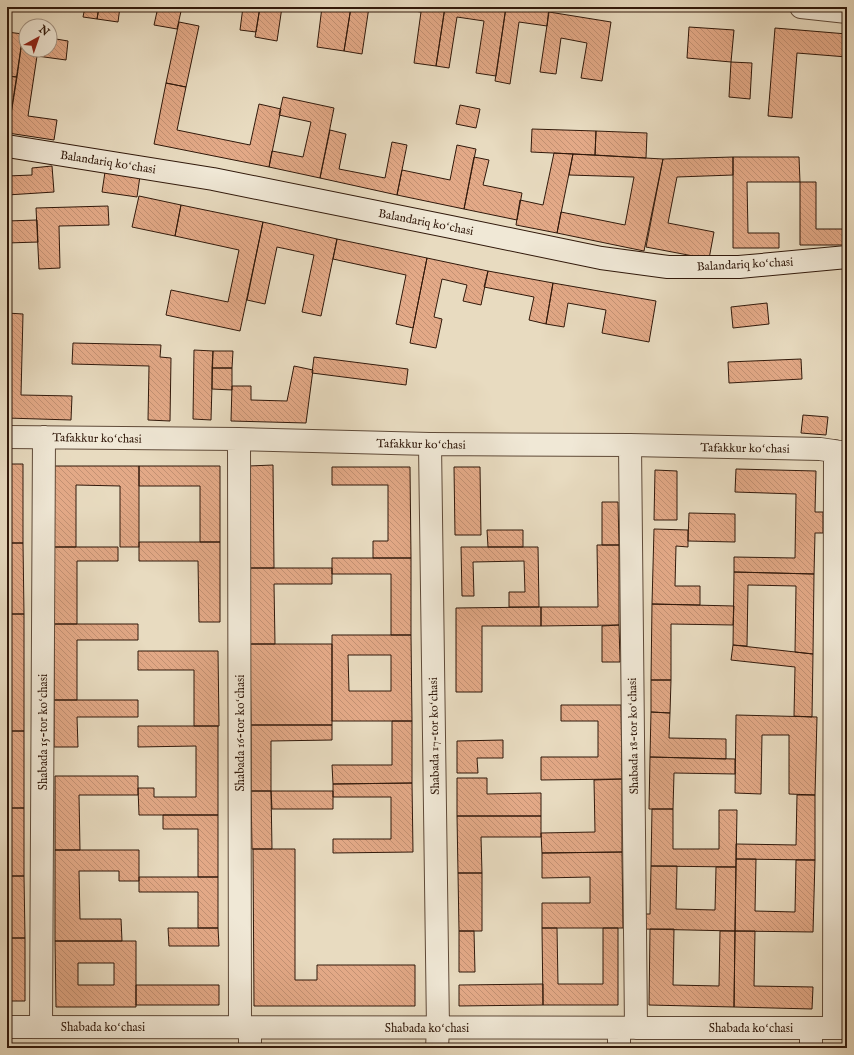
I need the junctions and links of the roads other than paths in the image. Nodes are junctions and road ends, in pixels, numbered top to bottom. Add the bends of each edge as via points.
1 (801, 7) edge
2 (847, 12) edge
3 (7, 146) edge
4 (847, 257) edge
5 (7, 437) edge
6 (44, 437) junction
7 (239, 439) junction
8 (430, 444) junction
9 (630, 445) junction
10 (841, 452) edge
11 (7, 1027) edge
12 (42, 1027) junction
13 (841, 1028) edge
14 (247, 1034) edge
15 (625, 1034) edge
16 (438, 1038) edge
17 (811, 1038) edge

1 - 2 street
3 - 4 street, Balandariq koʻchasi via 213,179 601,258 668,267 739,267
5 - 6 street, Tafakkur koʻchasi
6 - 7 street, Tafakkur koʻchasi
6 - 12 street, Shabada 15-tor koʻchasi
7 - 8 street, Tafakkur koʻchasi
7 - 14 street, Shabada 16-tor koʻchasi
8 - 9 street, Tafakkur koʻchasi
8 - 16 street, Shabada 17-tor koʻchasi
9 - 10 street, Tafakkur koʻchasi via 820,449
9 - 15 street, Shabada 18-tor koʻchasi
10 - 13 street
11 - 12 street, Shabada koʻchasi
12 - 14 street, Shabada koʻchasi
13 - 17 street, Shabada koʻchasi
14 - 16 street, Shabada koʻchasi
15 - 16 street, Shabada koʻchasi
15 - 17 street, Shabada koʻchasi

